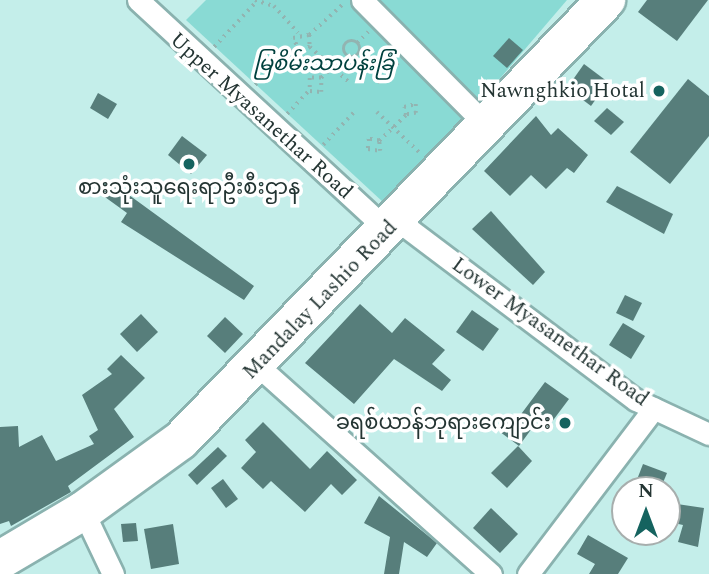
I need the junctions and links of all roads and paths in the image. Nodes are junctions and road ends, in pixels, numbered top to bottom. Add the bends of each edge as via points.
1 (138, 0) edge
2 (276, 0) edge
3 (347, 0) edge
4 (362, 0) edge
5 (606, 0) edge
6 (255, 1) edge
7 (274, 6) junction
8 (298, 33) junction
9 (309, 35) junction
10 (294, 47) junction
11 (310, 47) junction
12 (412, 50) junction
13 (346, 54) junction
14 (201, 61) junction
15 (332, 68) junction
16 (321, 78) junction
17 (350, 83) dead end
18 (377, 83) dead end
19 (309, 90) junction
20 (241, 99) junction
21 (355, 111) dead end
22 (377, 112) dead end
23 (406, 115) junction
24 (393, 127) junction
25 (488, 127) junction
26 (274, 128) junction
27 (379, 141) junction
28 (309, 159) junction
29 (441, 175) junction
30 (392, 225) junction
31 (257, 365) junction
32 (654, 408) junction
33 (709, 434) edge
34 (83, 511) junction
35 (0, 560) edge
36 (113, 574) edge
37 (491, 574) edge
38 (528, 574) edge

1 - 14 street, Upper Myasanethar Road
2 - 7 path
3 - 9 path
4 - 12 street
5 - 25 highway, Mandalay Lashio Road
6 - 7 path
6 - 14 path
7 - 8 path
8 - 9 path
8 - 10 path
9 - 11 path
10 - 11 path
10 - 20 path
11 - 15 path
12 - 18 path
12 - 25 street
13 - 13 path via 346,42 359,44 355,57
13 - 15 path
14 - 20 street, Upper Myasanethar Road
15 - 16 path
15 - 17 path
16 - 19 path via 310,78
16 - 19 path via 321,92
19 - 26 path
20 - 26 street, Upper Myasanethar Road
21 - 28 path
22 - 24 path
23 - 23 path via 407,104 416,104 416,113
23 - 24 path
24 - 27 path
24 - 29 path
25 - 29 highway, Mandalay Lashio Road
26 - 28 street, Upper Myasanethar Road
27 - 27 path via 380,151 368,149 369,139
28 - 30 street, Upper Myasanethar Road
29 - 30 highway, Mandalay Lashio Road
30 - 31 highway, Mandalay Lashio Road
30 - 32 street, Lower Myasanethar Road
31 - 34 highway, Mandalay Lashio Road via 181,440
31 - 37 street
32 - 33 street, Lower Myasanethar Road
32 - 38 street
34 - 35 highway, Mandalay Lashio Road
34 - 36 street

